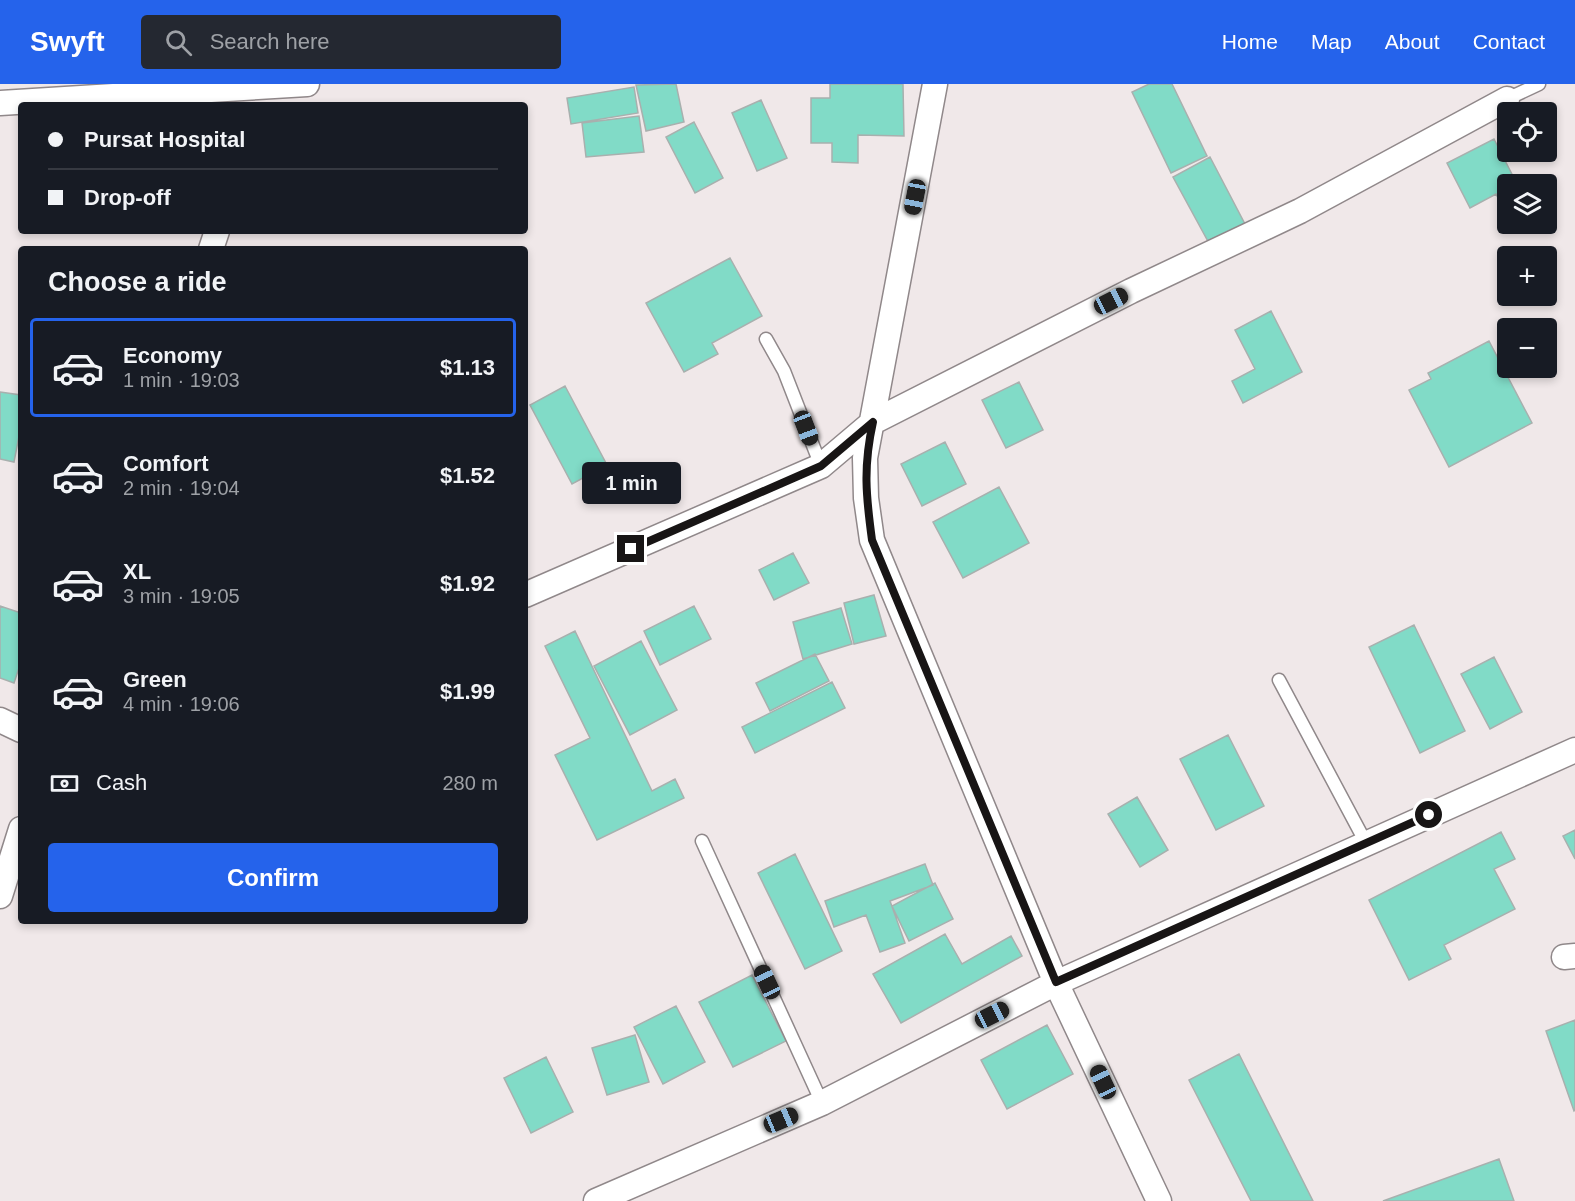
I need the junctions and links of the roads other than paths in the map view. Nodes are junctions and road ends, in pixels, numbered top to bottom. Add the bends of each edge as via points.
1 (307, 84) edge
2 (935, 84) edge
3 (1539, 84) edge
4 (262, 92) edge
5 (1507, 99) joint
6 (18, 102) edge
7 (24, 102) edge
8 (0, 103) edge
9 (766, 339) dead end
10 (873, 422) junction
11 (821, 466) junction
12 (528, 594) edge
13 (1279, 680) dead end
14 (0, 720) edge
15 (18, 729) edge
16 (1575, 750) edge
17 (18, 839) edge
18 (702, 841) dead end
19 (1366, 843) junction
20 (0, 896) edge
21 (1056, 982) junction
22 (822, 1103) junction
23 (596, 1201) edge
24 (1159, 1201) edge

1 - 4 street
2 - 10 street
3 - 5 lane
4 - 7 street
5 - 10 street via 1300,212 1131,291
6 - 8 street
9 - 11 lane via 784,371
10 - 11 street
10 - 21 street via 865,458 872,540
11 - 12 street
13 - 19 lane
14 - 15 street
16 - 19 street
17 - 20 street
18 - 22 lane
19 - 21 street
21 - 22 street
21 - 24 street
22 - 23 street

